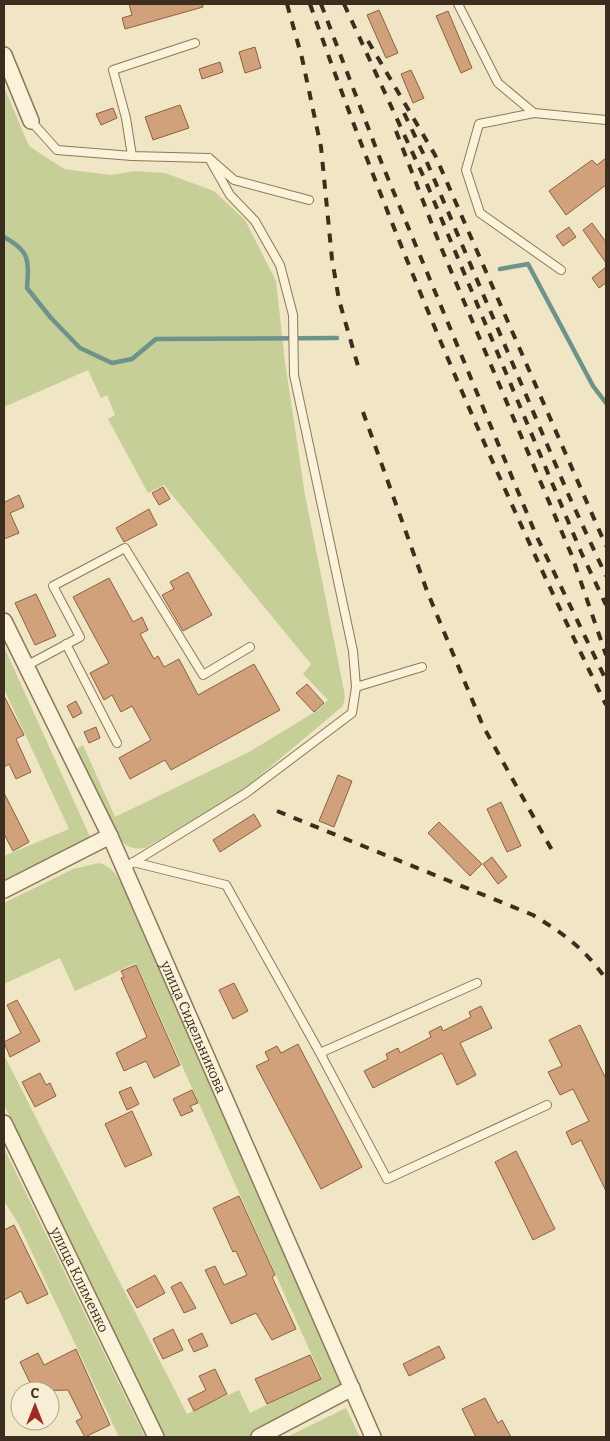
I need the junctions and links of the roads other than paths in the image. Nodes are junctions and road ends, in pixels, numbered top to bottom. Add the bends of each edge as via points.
1 (458, 4) edge
2 (195, 43) dead end
3 (4, 55) edge
4 (534, 113) junction
5 (606, 120) edge
6 (31, 121) joint
7 (132, 156) junction
8 (209, 158) junction
9 (310, 200) dead end
10 (561, 270) dead end
11 (4, 621) edge
12 (66, 644) junction
13 (250, 647) dead end
14 (26, 666) junction
15 (422, 667) dead end
16 (356, 687) junction
17 (117, 743) dead end
18 (110, 836) junction
19 (129, 865) junction
20 (4, 890) edge
21 (477, 983) dead end
22 (320, 1053) junction
23 (547, 1105) dead end
24 (4, 1123) edge
25 (352, 1388) junction
26 (156, 1437) edge
27 (259, 1437) edge
28 (373, 1437) edge

1 - 4 lane via 498,84
2 - 7 lane via 113,70
3 - 6 street
4 - 5 lane
4 - 10 lane via 479,124 466,170 480,213
6 - 7 lane via 57,150
7 - 8 lane
8 - 9 lane via 234,180
8 - 16 lane via 230,195 255,220 280,265 293,315 294,375 353,651
11 - 14 street, улица Сидельникова
12 - 13 lane via 80,637 53,586 125,548 204,675
12 - 14 lane
12 - 17 lane
14 - 18 street, улица Сидельникова
15 - 16 lane
16 - 19 lane via 352,714 246,793
18 - 19 street, улица Сидельникова
18 - 20 street
19 - 22 lane via 226,885
19 - 25 street, улица Сидельникова
21 - 22 lane
22 - 23 lane via 387,1179
24 - 26 street, улица Клименко
25 - 27 street
25 - 28 street, улица Сидельникова

